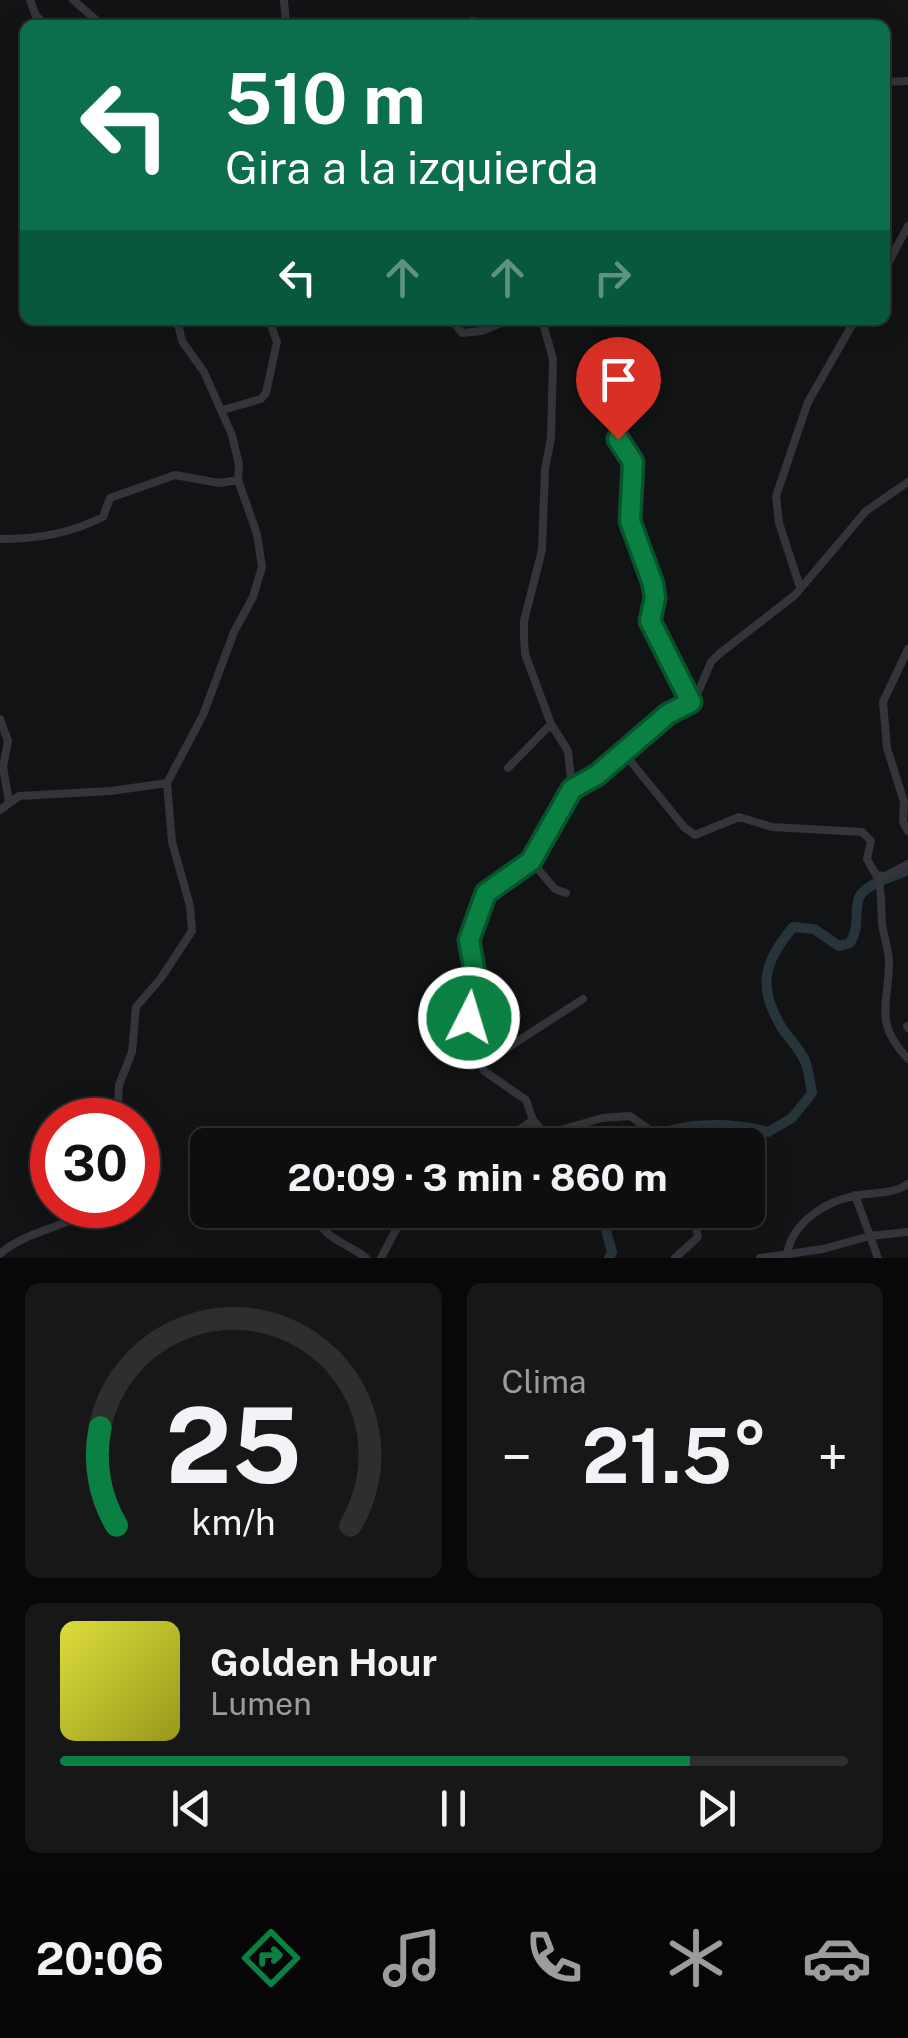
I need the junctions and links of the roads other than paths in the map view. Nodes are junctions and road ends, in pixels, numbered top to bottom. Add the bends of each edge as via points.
1 (73, 0) edge
2 (96, 20) edge
3 (908, 226) edge
4 (890, 259) edge
5 (179, 325) edge
6 (271, 325) edge
7 (456, 325) edge
8 (494, 325) edge
9 (543, 325) edge
10 (852, 325) edge
11 (614, 352) dead end
12 (223, 410) junction
13 (238, 480) junction
14 (908, 482) edge
15 (0, 539) edge
16 (800, 586) junction
17 (908, 649) edge
18 (691, 702) junction
19 (0, 719) edge
20 (551, 724) junction
21 (623, 752) junction
22 (2, 760) edge
23 (508, 768) dead end
24 (167, 784) junction
25 (572, 789) junction
26 (10, 802) junction
27 (0, 810) edge
28 (908, 831) edge
29 (531, 861) junction
30 (908, 864) edge
31 (880, 882) junction
32 (566, 893) dead end
33 (583, 999) dead end
34 (908, 1059) edge
35 (481, 1065) junction
36 (118, 1098) edge
37 (533, 1120) junction
38 (522, 1128) edge
39 (540, 1128) edge
40 (567, 1128) edge
41 (647, 1128) edge
42 (908, 1184) edge
43 (855, 1195) junction
44 (55, 1228) edge
45 (323, 1228) edge
46 (397, 1228) edge
47 (696, 1228) edge
48 (908, 1232) edge
49 (870, 1236) junction
50 (787, 1253) junction
51 (0, 1254) edge
52 (366, 1258) edge
53 (381, 1258) edge
54 (675, 1258) edge
55 (760, 1258) edge
56 (878, 1258) edge

1 - 2 street
3 - 4 street
5 - 12 street
6 - 12 street via 277,342 266,393
7 - 8 street via 470,334
9 - 20 street via 553,359 551,438 542,550 524,638
10 - 16 street via 808,402 776,496 778,523
11 - 18 street via 610,420 633,462 630,521 653,584 650,621
12 - 13 street via 237,450
13 - 15 street via 175,474 110,498 102,517 66,532
13 - 24 street via 262,567
14 - 16 street via 866,511
16 - 18 street via 711,662
17 - 28 street via 883,702
18 - 21 street
19 - 22 street via 8,741
20 - 23 street
20 - 25 street via 568,752
21 - 25 street
21 - 31 street via 689,832 700,835 739,817 772,827 862,832 870,841 868,864
22 - 26 street
24 - 26 street
24 - 36 street via 192,931 136,1006
25 - 29 street
26 - 27 street
29 - 32 street
29 - 35 street via 486,893 471,929 476,979 469,1030
30 - 31 street
31 - 34 street via 890,959 886,1026
33 - 35 street
35 - 37 street via 526,1100
37 - 38 street
37 - 39 street
40 - 41 street via 617,1116
42 - 43 street
43 - 49 street
43 - 50 street via 806,1219
44 - 51 street
45 - 52 street
46 - 53 street
47 - 54 street via 698,1237
48 - 49 street
49 - 50 street
49 - 56 street
50 - 55 street

